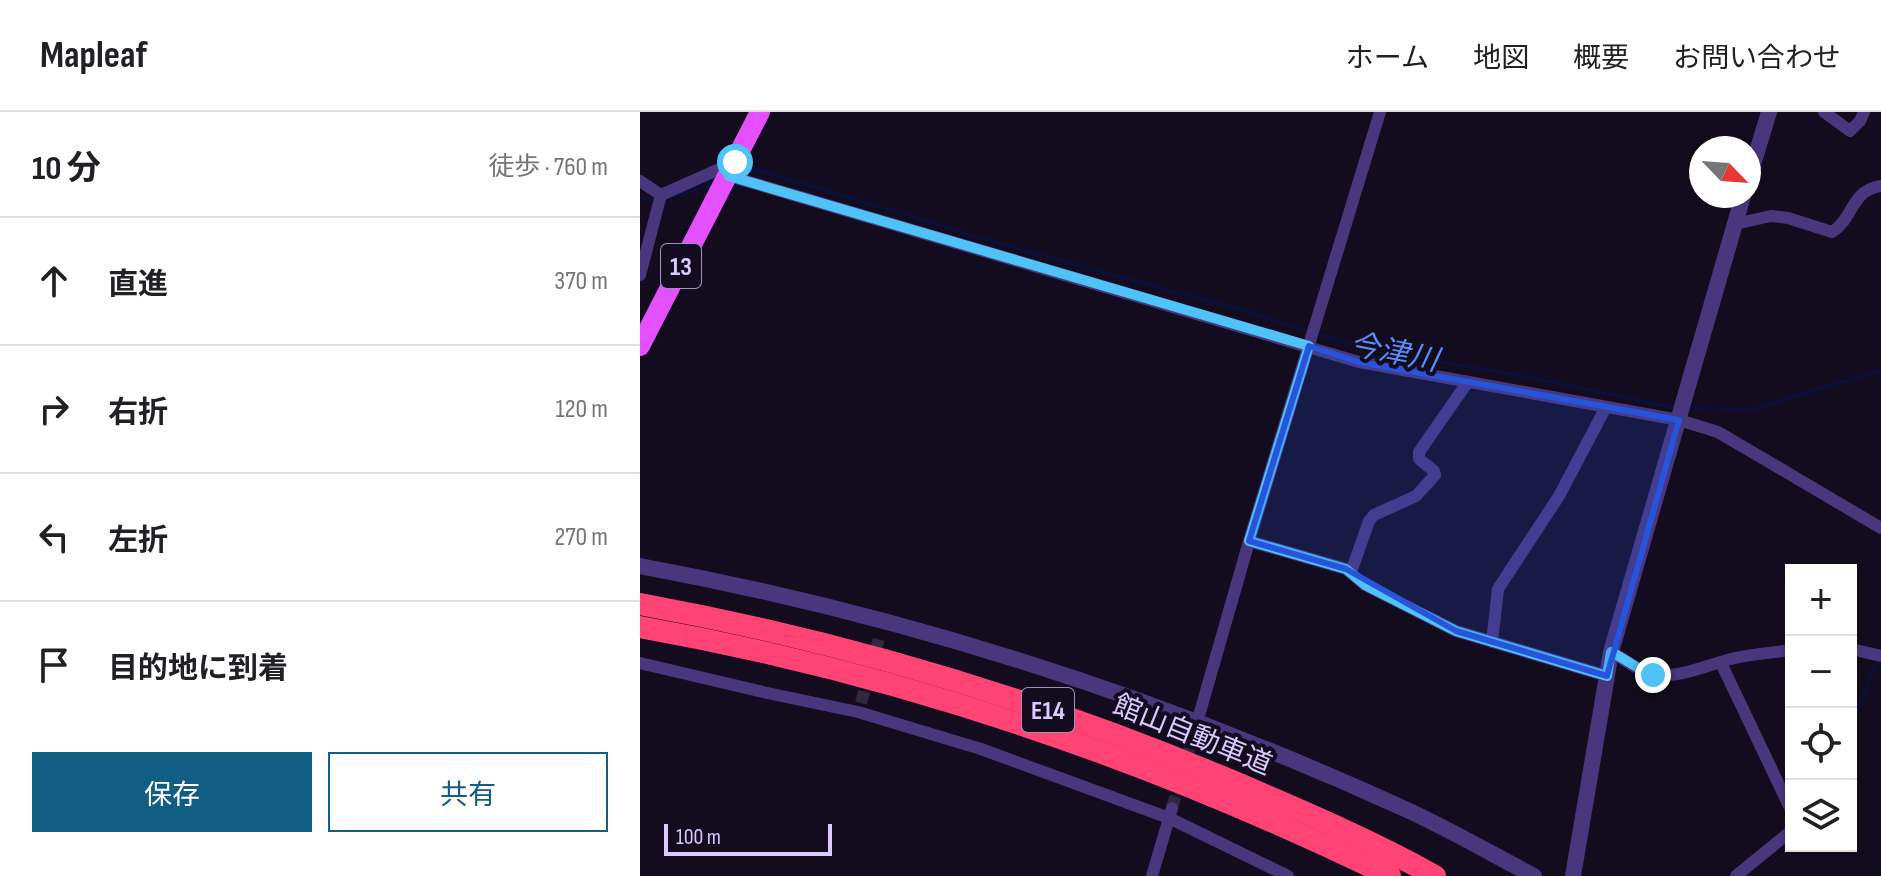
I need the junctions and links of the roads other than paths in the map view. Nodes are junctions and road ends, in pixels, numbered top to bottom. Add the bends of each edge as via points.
1 (760, 112) edge
2 (1380, 112) edge
3 (1769, 112) edge
4 (1824, 112) edge
5 (1864, 112) edge
6 (1761, 138) edge
7 (729, 175) junction
8 (640, 181) edge
9 (1881, 186) edge
10 (661, 195) junction
11 (1740, 208) edge
12 (1735, 224) junction
13 (640, 275) edge
14 (640, 346) edge
15 (1309, 346) junction
16 (1467, 383) junction
17 (1606, 407) junction
18 (1679, 420) junction
19 (1881, 528) edge
20 (1249, 541) junction
21 (640, 566) edge
22 (1351, 572) junction
23 (640, 604) edge
24 (640, 627) edge
25 (1492, 642) junction
26 (1857, 650) edge
27 (1785, 651) edge
28 (1611, 652) junction
29 (1881, 656) edge
30 (640, 663) edge
31 (1721, 663) junction
32 (1607, 676) junction
33 (1196, 728) junction
34 (1785, 797) edge
35 (1171, 813) junction
36 (1785, 836) edge
37 (1152, 876) edge
38 (1288, 876) edge
39 (1390, 876) edge
40 (1435, 876) edge
41 (1534, 876) edge
42 (1573, 876) edge
43 (1736, 876) edge

1 - 7 main road, 13
2 - 15 street
3 - 6 street
4 - 5 street via 1850,131
7 - 10 street
7 - 14 main road, 13
7 - 15 street
8 - 10 street
9 - 12 street via 1860,194 1832,232 1771,216
10 - 13 street
11 - 12 street
12 - 18 street
15 - 16 street via 1359,362
15 - 20 street
16 - 17 street
16 - 22 street via 1419,452 1435,475 1416,496 1374,515
17 - 18 street
17 - 25 street via 1559,496 1498,589
18 - 19 street via 1718,432
18 - 28 street
20 - 22 street
20 - 33 street
21 - 33 street via 749,586 882,627 1009,657
22 - 25 street via 1398,603
23 - 40 highway, 館山自動車道 / E14 via 828,645 1053,712 1297,808
24 - 39 highway, 館山自動車道 / E14 via 822,665 1047,731 1289,826
25 - 32 street
26 - 29 street
27 - 31 street
28 - 31 street via 1653,675
28 - 32 street
30 - 35 street via 860,708
31 - 34 street
32 - 42 street
33 - 41 street via 1407,810
35 - 37 street
35 - 38 street
36 - 43 street

